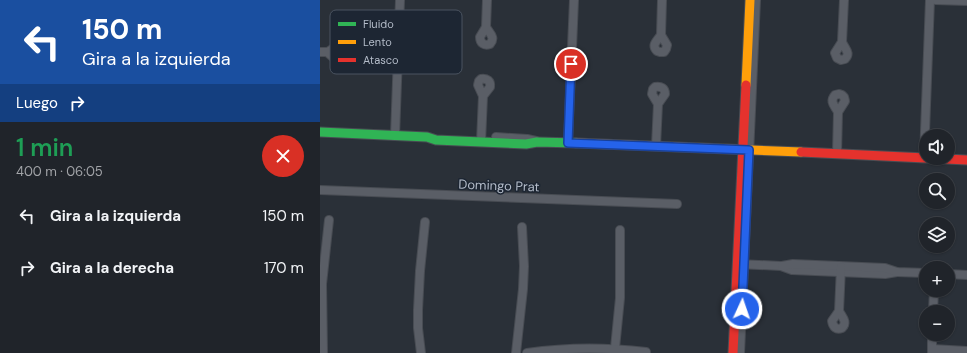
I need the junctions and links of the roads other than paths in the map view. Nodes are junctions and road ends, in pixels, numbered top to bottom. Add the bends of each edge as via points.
1 (400, 0) edge
2 (487, 0) edge
3 (574, 0) edge
4 (662, 0) edge
5 (750, 0) edge
6 (756, 0) edge
7 (844, 0) edge
8 (930, 0) edge
9 (935, 0) edge
10 (967, 1) edge
11 (400, 10) edge
12 (486, 27) dead end
13 (661, 35) dead end
14 (842, 42) dead end
15 (397, 74) edge
16 (483, 96) dead end
17 (658, 104) dead end
18 (838, 112) dead end
19 (925, 129) edge
20 (320, 132) edge
21 (395, 136) junction
22 (481, 139) junction
23 (568, 143) junction
24 (656, 146) junction
25 (746, 150) junction
26 (837, 154) junction
27 (919, 158) edge
28 (955, 159) edge
29 (967, 160) edge
30 (320, 190) edge
31 (677, 204) dead end
32 (329, 220) dead end
33 (425, 222) dead end
34 (522, 227) dead end
35 (620, 230) dead end
36 (741, 264) junction
37 (841, 269) junction
38 (919, 273) edge
39 (955, 274) edge
40 (967, 275) edge
41 (839, 311) dead end
42 (615, 348) junction
43 (967, 350) edge
44 (932, 351) edge
45 (646, 352) dead end
46 (323, 353) edge
47 (421, 353) edge
48 (516, 353) edge
49 (527, 353) edge
50 (733, 353) edge
51 (740, 353) edge

1 - 11 street
2 - 12 street
3 - 23 street
4 - 13 street
5 - 25 street
6 - 25 street
7 - 14 street
8 - 19 street
9 - 10 street
15 - 21 street
16 - 22 street
17 - 24 street
18 - 26 street
20 - 21 street
21 - 22 street via 427,137 436,140
22 - 23 street via 526,144
23 - 24 street
24 - 25 street
25 - 26 street
25 - 36 street
26 - 27 street
28 - 29 street
30 - 31 street, Domingo Prat
32 - 46 street via 322,284
33 - 47 street via 418,310
34 - 48 street via 523,288
35 - 42 street via 620,298
36 - 37 street via 793,264
36 - 50 street
36 - 51 street
37 - 38 street via 885,268 897,272
37 - 41 street
39 - 40 street
42 - 45 street
42 - 49 street
43 - 44 street

